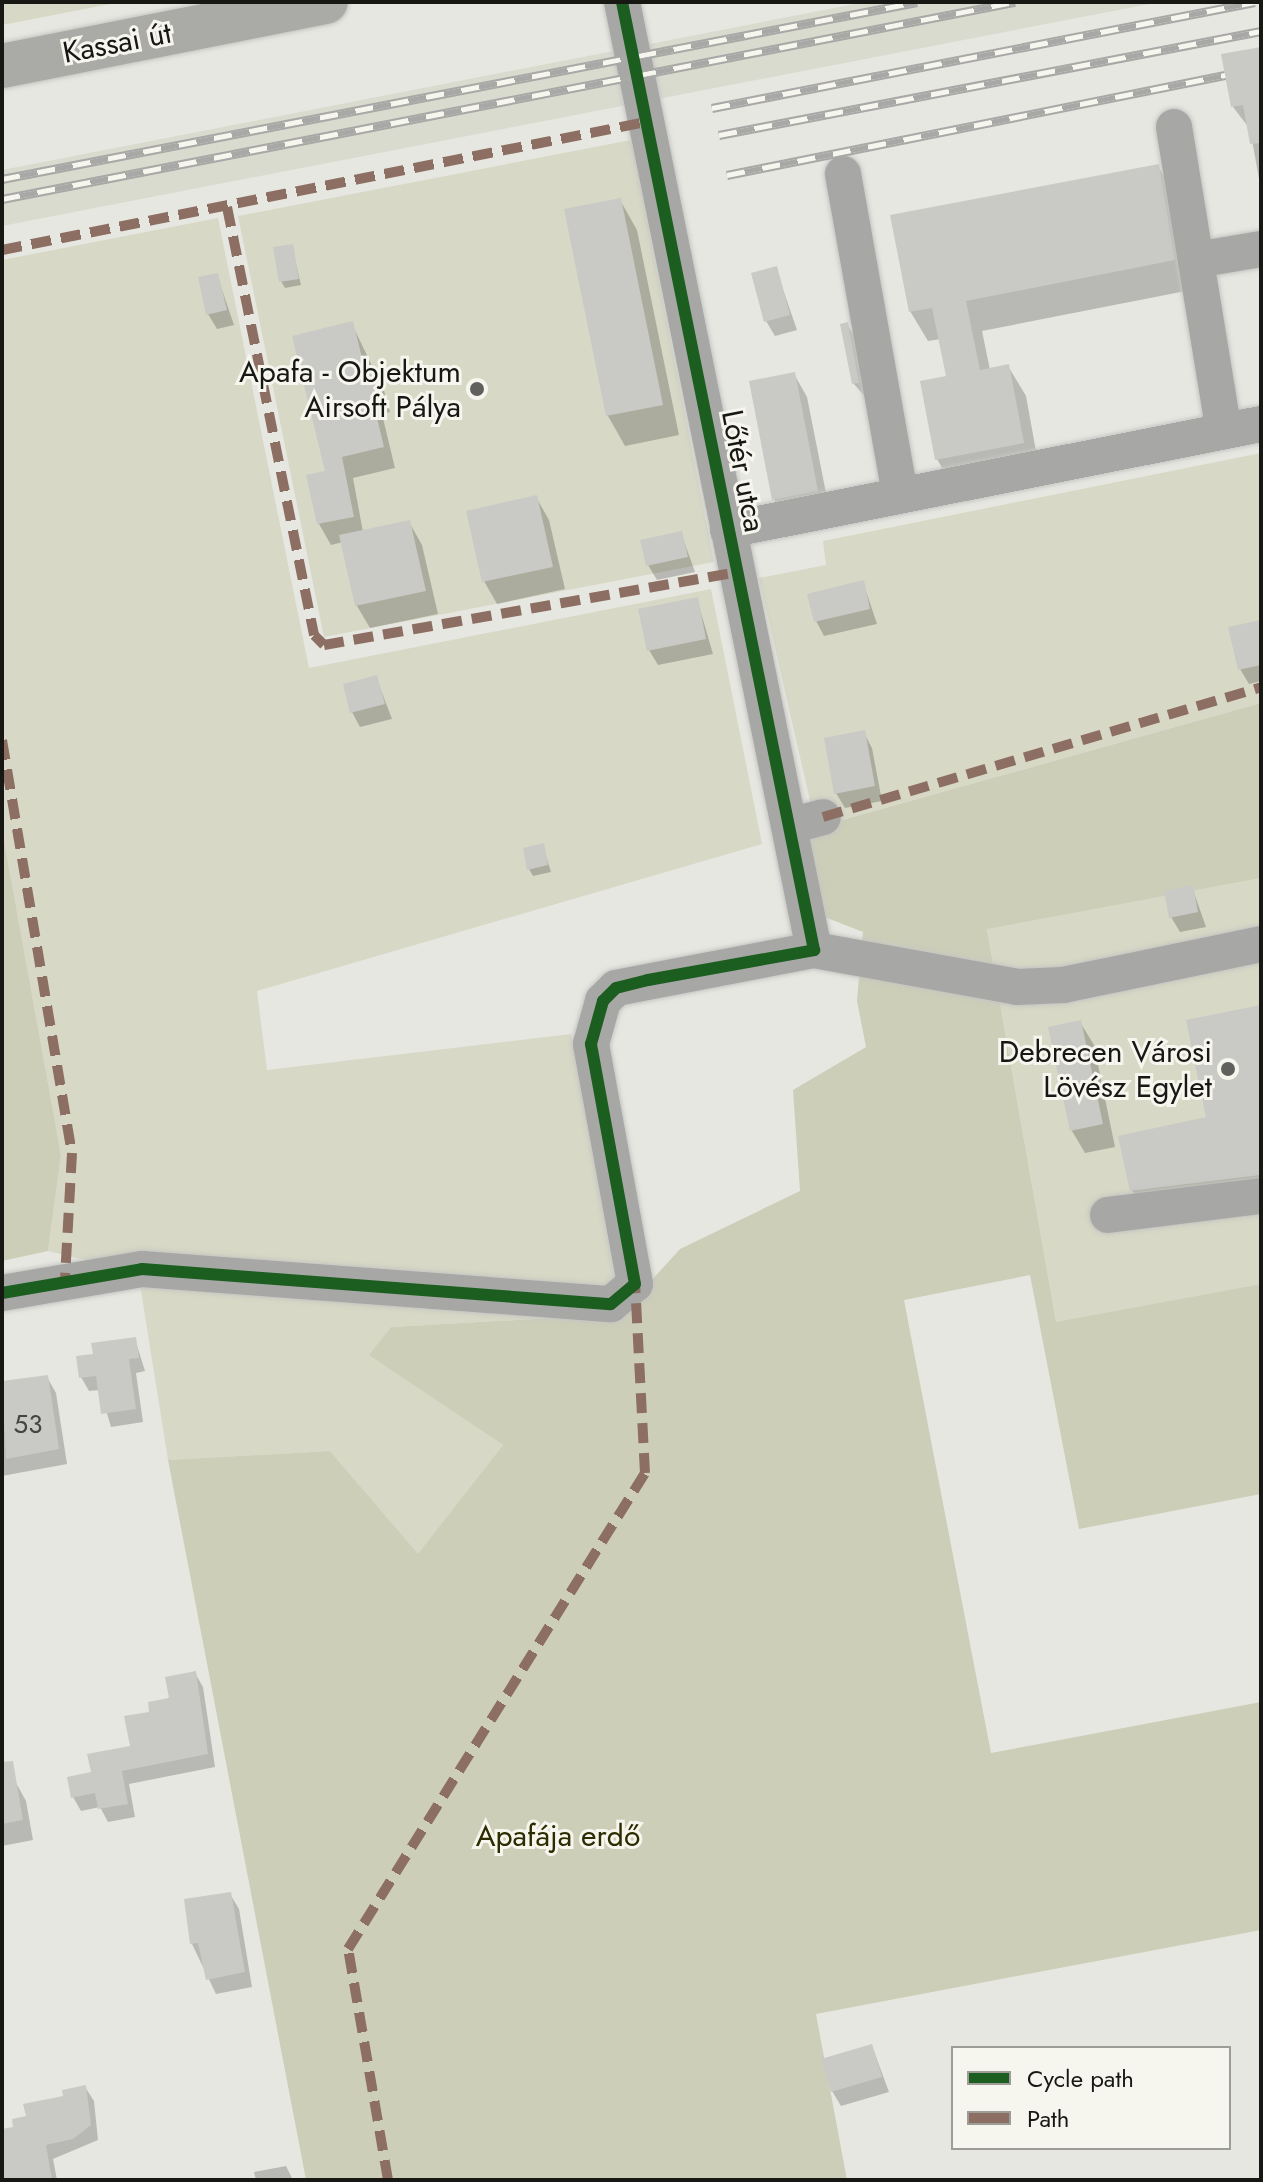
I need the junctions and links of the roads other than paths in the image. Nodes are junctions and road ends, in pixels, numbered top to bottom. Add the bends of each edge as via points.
1 (326, 2) edge
2 (622, 2) edge
3 (2, 66) edge
4 (1174, 127) dead end
5 (843, 174) dead end
6 (1261, 249) edge
7 (1196, 260) junction
8 (1261, 424) edge
9 (1224, 431) junction
10 (900, 495) junction
11 (728, 530) junction
12 (1261, 944) edge
13 (814, 950) junction
14 (1261, 1196) edge
15 (1108, 1215) dead end
16 (2, 1293) edge

1 - 3 main road, Kassai út
2 - 11 street, Lőtér utca
4 - 7 street
5 - 10 street
6 - 7 street
7 - 9 street
8 - 9 street
9 - 10 street
10 - 11 street
11 - 13 street, Lőtér utca via 806,821
12 - 13 street via 1063,985 1017,987
13 - 16 street via 648,980 616,988 603,1001 591,1044 635,1284 611,1304 142,1269
14 - 15 street

